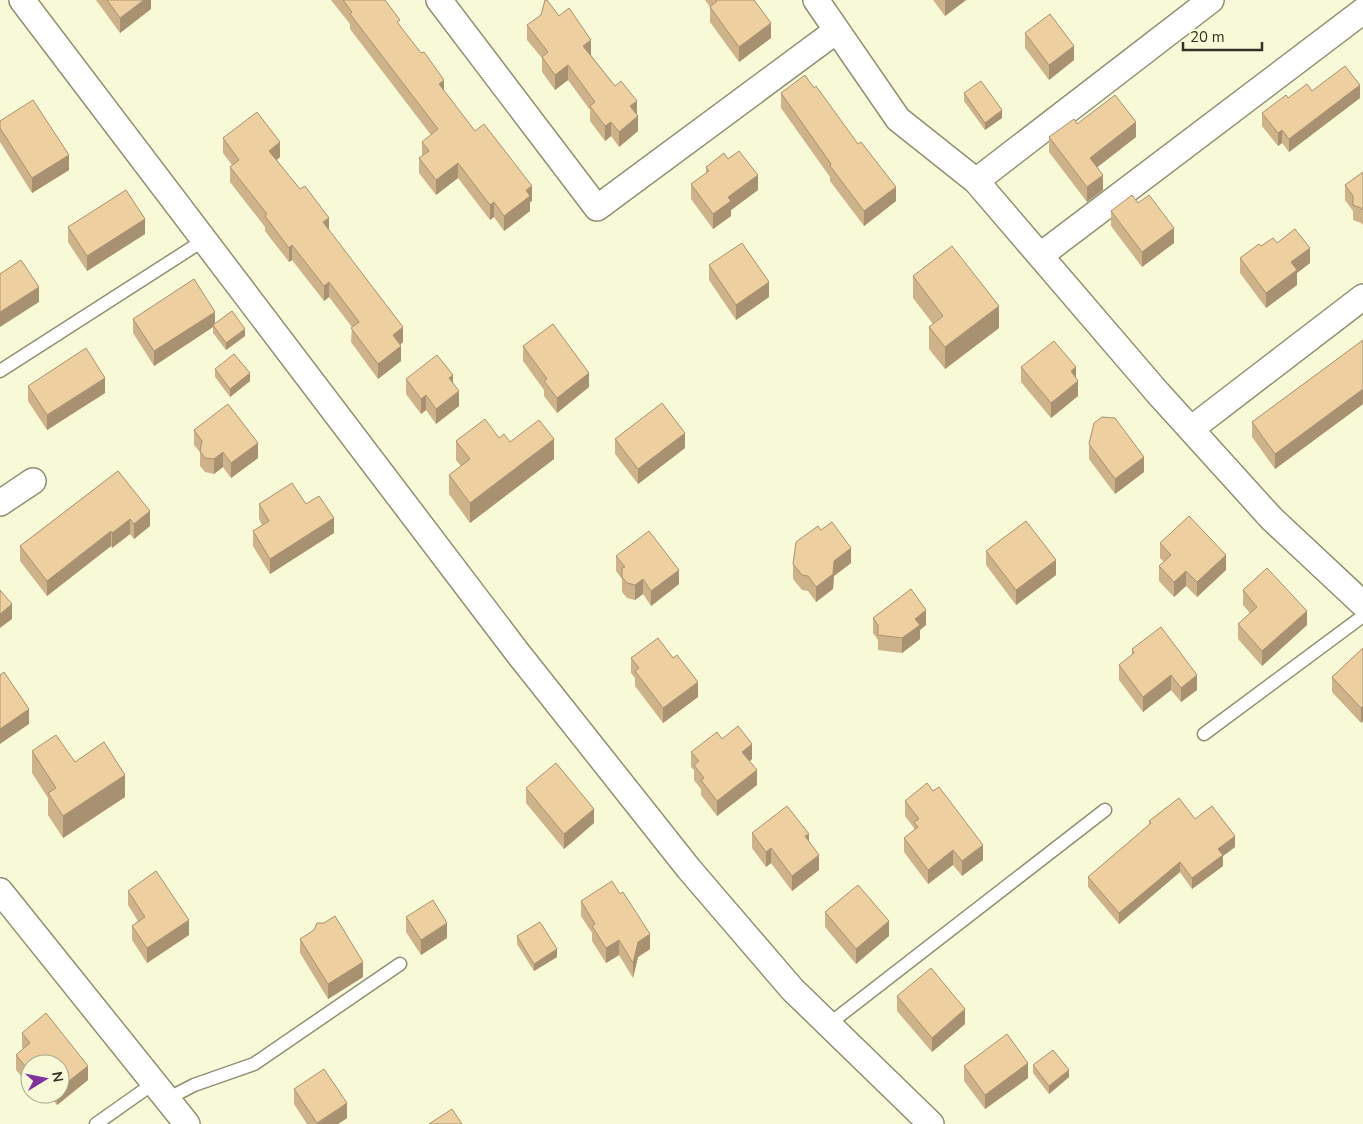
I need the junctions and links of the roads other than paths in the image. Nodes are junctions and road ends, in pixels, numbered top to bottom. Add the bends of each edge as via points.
1 (22, 0) edge
2 (439, 0) edge
3 (816, 0) edge
4 (1211, 0) edge
5 (1363, 11) edge
6 (836, 31) junction
7 (976, 181) junction
8 (204, 240) junction
9 (1041, 255) junction
10 (1363, 297) edge
11 (0, 370) edge
12 (1191, 429) junction
13 (33, 481) dead end
14 (0, 503) edge
15 (1363, 604) edge
16 (1363, 616) edge
17 (1204, 734) dead end
18 (1104, 810) dead end
19 (0, 891) edge
20 (400, 964) dead end
21 (829, 1024) junction
22 (160, 1091) junction
23 (96, 1124) edge
24 (187, 1124) edge
25 (931, 1124) edge

1 - 8 street
2 - 6 street via 597,208
3 - 6 street
4 - 7 street
5 - 9 street
6 - 7 street via 898,119
7 - 9 street
8 - 11 lane
8 - 21 street via 517,652 689,869 792,989
9 - 12 street
10 - 12 street
12 - 15 street via 1272,519
13 - 14 street
16 - 17 lane
18 - 21 lane
19 - 22 street
20 - 22 lane via 254,1064 194,1085
21 - 25 street
22 - 23 lane
22 - 24 street

